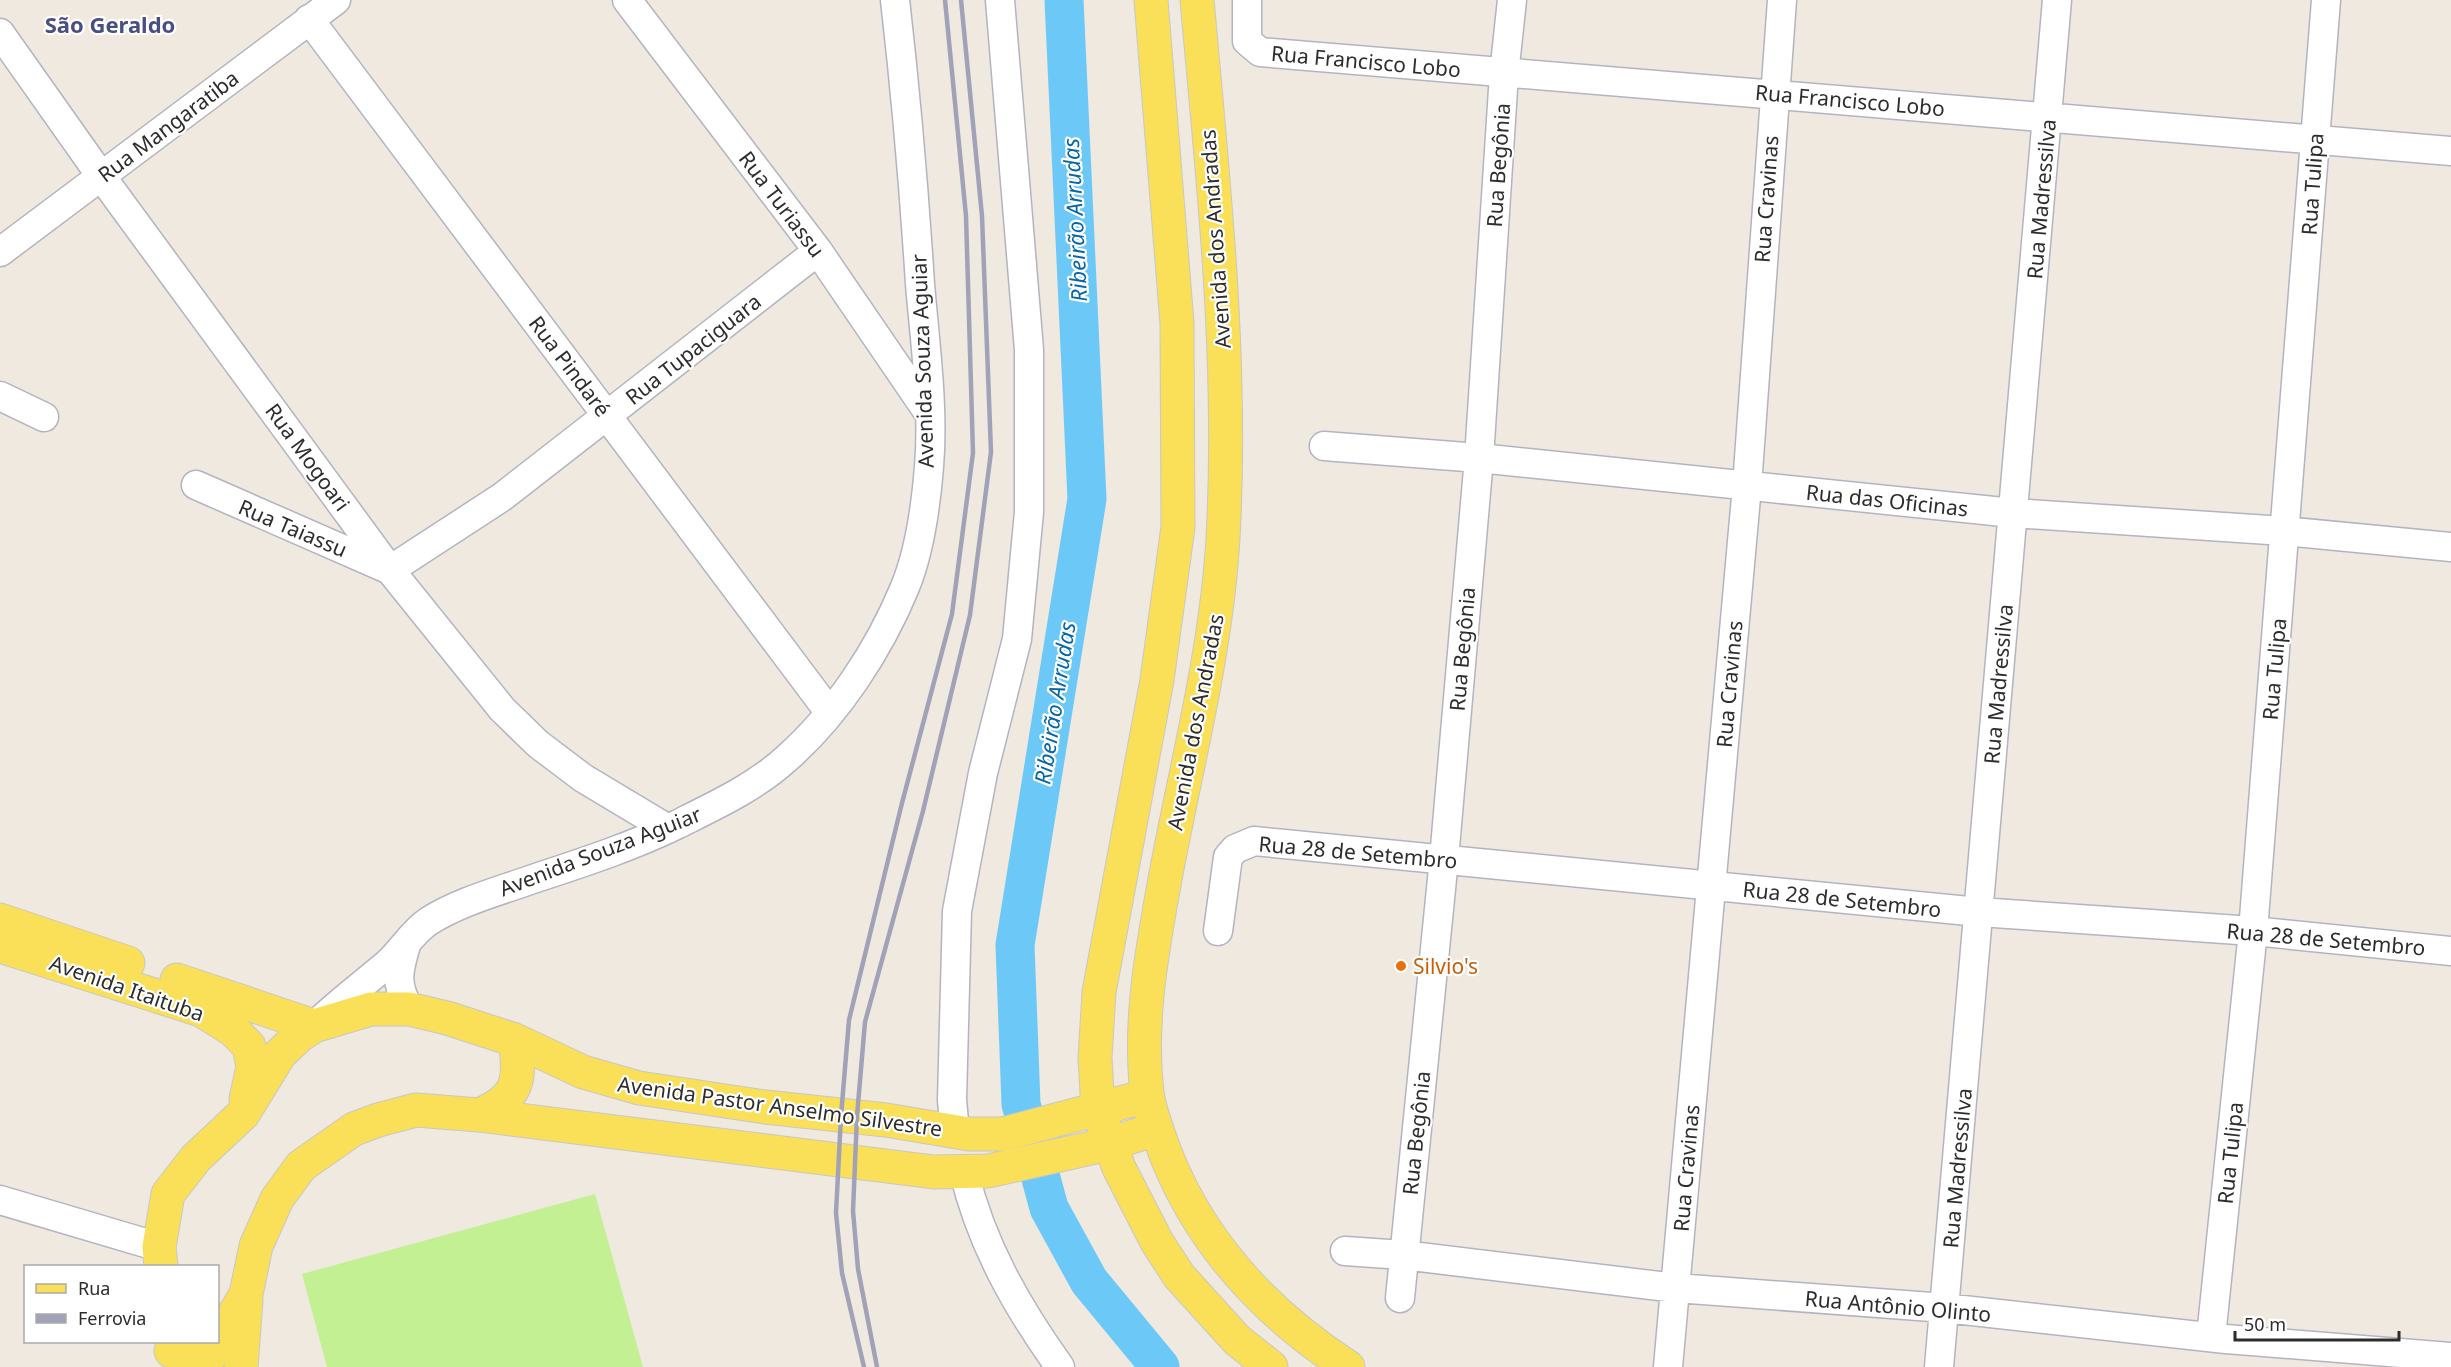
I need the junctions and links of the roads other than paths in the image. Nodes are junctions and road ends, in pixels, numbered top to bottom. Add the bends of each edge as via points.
1 (336, 0) edge
2 (627, 0) edge
3 (895, 0) edge
4 (1000, 0) edge
5 (1151, 0) edge
6 (1197, 0) edge
7 (1247, 0) edge
8 (1512, 0) edge
9 (1782, 0) edge
10 (2057, 0) edge
11 (2326, 0) edge
12 (309, 19) junction
13 (0, 33) edge
14 (1504, 74) junction
15 (1773, 93) junction
16 (2049, 117) junction
17 (2315, 138) junction
18 (2451, 151) edge
19 (101, 176) junction
20 (818, 251) junction
21 (0, 252) edge
22 (0, 396) edge
23 (929, 414) junction
24 (607, 416) junction
25 (44, 417) dead end
26 (1324, 446) dead end
27 (1479, 458) junction
28 (196, 486) dead end
29 (1747, 486) junction
30 (2013, 513) junction
31 (2284, 531) junction
32 (2451, 547) edge
33 (390, 570) junction
34 (830, 712) junction
35 (668, 829) junction
36 (1444, 859) junction
37 (1710, 886) junction
38 (1979, 912) junction
39 (0, 920) edge
40 (1218, 931) dead end
41 (2253, 931) junction
42 (406, 945) junction
43 (0, 946) edge
44 (2451, 951) edge
45 (409, 1010) junction
46 (314, 1026) junction
47 (514, 1040) junction
48 (1147, 1096) junction
49 (1088, 1112) junction
50 (243, 1114) junction
51 (479, 1115) junction
52 (1156, 1129) junction
53 (971, 1134) junction
54 (1097, 1146) junction
55 (976, 1172) junction
56 (0, 1200) edge
57 (1345, 1251) dead end
58 (1403, 1255) junction
59 (160, 1257) edge
60 (1676, 1288) junction
61 (246, 1294) junction
62 (1400, 1298) dead end
63 (1945, 1308) junction
64 (2211, 1337) junction
65 (219, 1340) edge
66 (218, 1343) edge
67 (170, 1353) edge
68 (2451, 1357) edge
69 (241, 1367) edge
70 (1060, 1367) edge
71 (1271, 1367) edge
72 (1348, 1367) edge
73 (1668, 1367) edge
74 (1939, 1367) edge

1 - 12 street, Rua Mangaratiba
2 - 20 street, Rua Turiassu
3 - 23 street, Avenida Souza Aguiar via 908,108
4 - 53 street via 1029,350 1029,512 1017,639 983,773 957,911 952,1100
5 - 49 main road, Avenida dos Andradas via 1177,323 1178,527 1157,680 1099,992
6 - 48 main road, Avenida dos Andradas via 1216,218 1226,417 1223,538 1208,672 1148,972
7 - 14 street, Rua Francisco Lobo via 1246,34 1251,46 1260,52
8 - 14 street, Rua Begônia
9 - 15 street, Rua Cravinas
10 - 16 street, Rua Madressilva
11 - 17 street, Rua Tulipa
12 - 19 street, Rua Mangaratiba
12 - 24 street, Rua Pindaré
13 - 19 street, Rua Mogoari
14 - 15 street, Rua Francisco Lobo
14 - 27 street, Rua Begônia
15 - 16 street, Rua Francisco Lobo
15 - 29 street, Rua Cravinas
16 - 17 street, Rua Francisco Lobo
16 - 30 street, Rua Madressilva
17 - 18 street, Rua Francisco Lobo
17 - 31 street, Rua Tulipa
19 - 21 street, Rua Mangaratiba
19 - 33 street, Rua Mogoari
20 - 23 street, Rua Turiassu
20 - 24 street, Rua Tupaciguara
22 - 25 street
23 - 34 street, Avenida Souza Aguiar via 924,507 906,584 877,644
24 - 33 street, Rua Tupaciguara via 501,497
24 - 34 street, Rua Pindaré
26 - 27 street, Rua das Oficinas
27 - 29 street, Rua das Oficinas
27 - 36 street, Rua Begônia
28 - 33 street, Rua Taiassu
29 - 30 street, Rua das Oficinas
29 - 37 street, Rua Cravinas
30 - 31 street, Rua das Oficinas
30 - 38 street, Rua Madressilva
31 - 32 street, Rua das Oficinas
31 - 41 street, Rua Tulipa
33 - 35 street, Rua Mogoari via 502,709 538,744 584,778
34 - 35 street, Avenida Souza Aguiar via 785,760 729,799
35 - 42 street, Avenida Souza Aguiar via 476,898 430,921
36 - 37 street, Rua 28 de Setembro
36 - 40 street, Rua 28 de Setembro via 1254,841 1235,849 1228,857
36 - 58 street, Rua Begônia
37 - 38 street, Rua 28 de Setembro
37 - 60 street, Rua Cravinas
38 - 41 street, Rua 28 de Setembro
38 - 63 street, Rua Madressilva
39 - 46 main road, Avenida Itaituba
41 - 44 street, Rua 28 de Setembro
41 - 64 street, Rua Tulipa
42 - 45 street, Avenida Souza Aguiar via 398,974 400,992
42 - 46 street, Avenida Souza Aguiar
43 - 50 main road, Avenida Itaituba via 201,1010 233,1030 249,1046 253,1067
45 - 46 main road, Avenida Pastor Anselmo Silvestre via 371,1009
45 - 47 main road, Avenida Pastor Anselmo Silvestre
46 - 50 main road via 280,1054
47 - 51 main road via 519,1070 515,1085 496,1108
47 - 53 main road, Avenida Pastor Anselmo Silvestre via 583,1072 639,1088
48 - 49 main road, Avenida Pastor Anselmo Silvestre
48 - 52 main road, Avenida dos Andradas
49 - 53 main road, Avenida Pastor Anselmo Silvestre
49 - 54 main road, Avenida dos Andradas
50 - 59 main road via 196,1158 168,1194
51 - 55 main road, Avenida Pastor Anselmo Silvestre via 934,1172
51 - 61 main road, Avenida Pastor Anselmo Silvestre via 416,1110 354,1129 330,1143 301,1166 277,1199 256,1246
52 - 54 main road, Avenida Pastor Anselmo Silvestre
52 - 72 main road, Avenida dos Andradas via 1174,1174 1220,1252 1273,1310
54 - 55 main road, Avenida Pastor Anselmo Silvestre
54 - 71 main road, Avenida dos Andradas via 1179,1276 1237,1341
55 - 70 street via 981,1226 1001,1275
56 - 59 street
57 - 58 street, Rua Antônio Olinto
58 - 60 street, Rua Antônio Olinto
58 - 62 street, Rua Begônia
60 - 63 street, Rua Antônio Olinto
60 - 73 street, Rua Cravinas
61 - 65 main road
61 - 69 main road
63 - 64 street, Rua Antônio Olinto
63 - 74 street, Rua Madressilva
64 - 68 street, Rua Antônio Olinto
66 - 67 main road via 210,1356 200,1361

